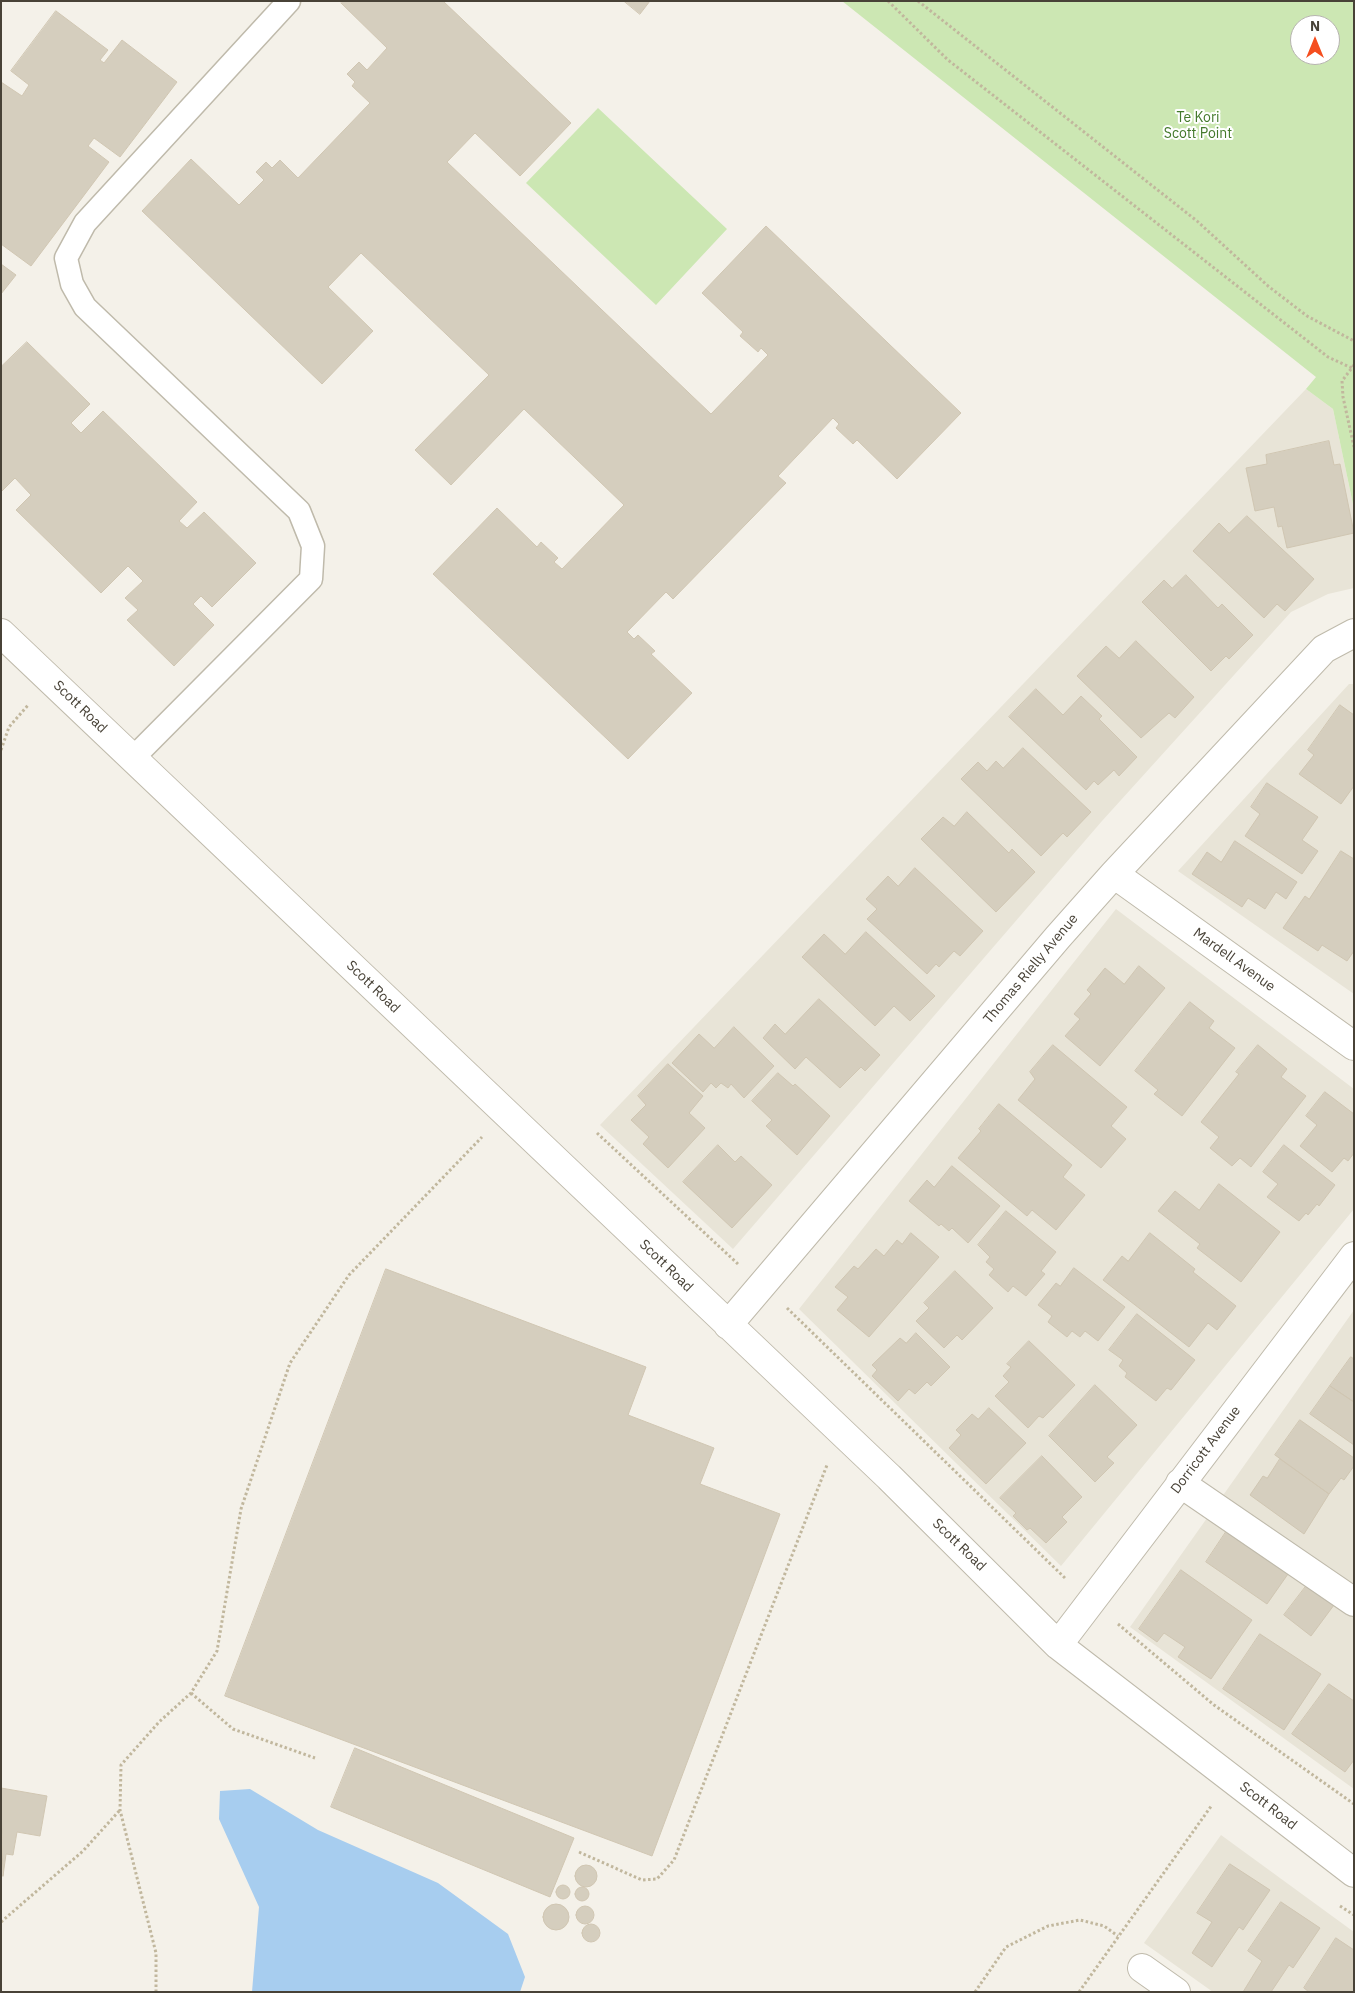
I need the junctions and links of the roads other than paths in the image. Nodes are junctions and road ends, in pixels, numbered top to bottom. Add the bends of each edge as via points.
1 (290, 1) edge
2 (1, 633) edge
3 (1354, 633) edge
4 (132, 758) junction
5 (1114, 874) junction
6 (1354, 1046) edge
7 (1354, 1256) edge
8 (728, 1325) junction
9 (1180, 1483) junction
10 (1354, 1602) edge
11 (1058, 1644) junction
12 (1354, 1873) edge
13 (1142, 1968) dead end
14 (1176, 1992) edge

1 - 4 lane via 85,223 66,258 72,284 85,306 299,511 313,546 311,579
2 - 4 street, Scott Road
3 - 5 street, Thomas Rielly Avenue via 1324,649
4 - 8 street, Scott Road
5 - 6 street, Mardell Avenue
5 - 8 street, Thomas Rielly Avenue
7 - 9 street, Dorricott Avenue
8 - 11 street, Scott Road via 848,1437
9 - 10 street
9 - 11 street, Dorricott Avenue
11 - 12 street, Scott Road
13 - 14 street

